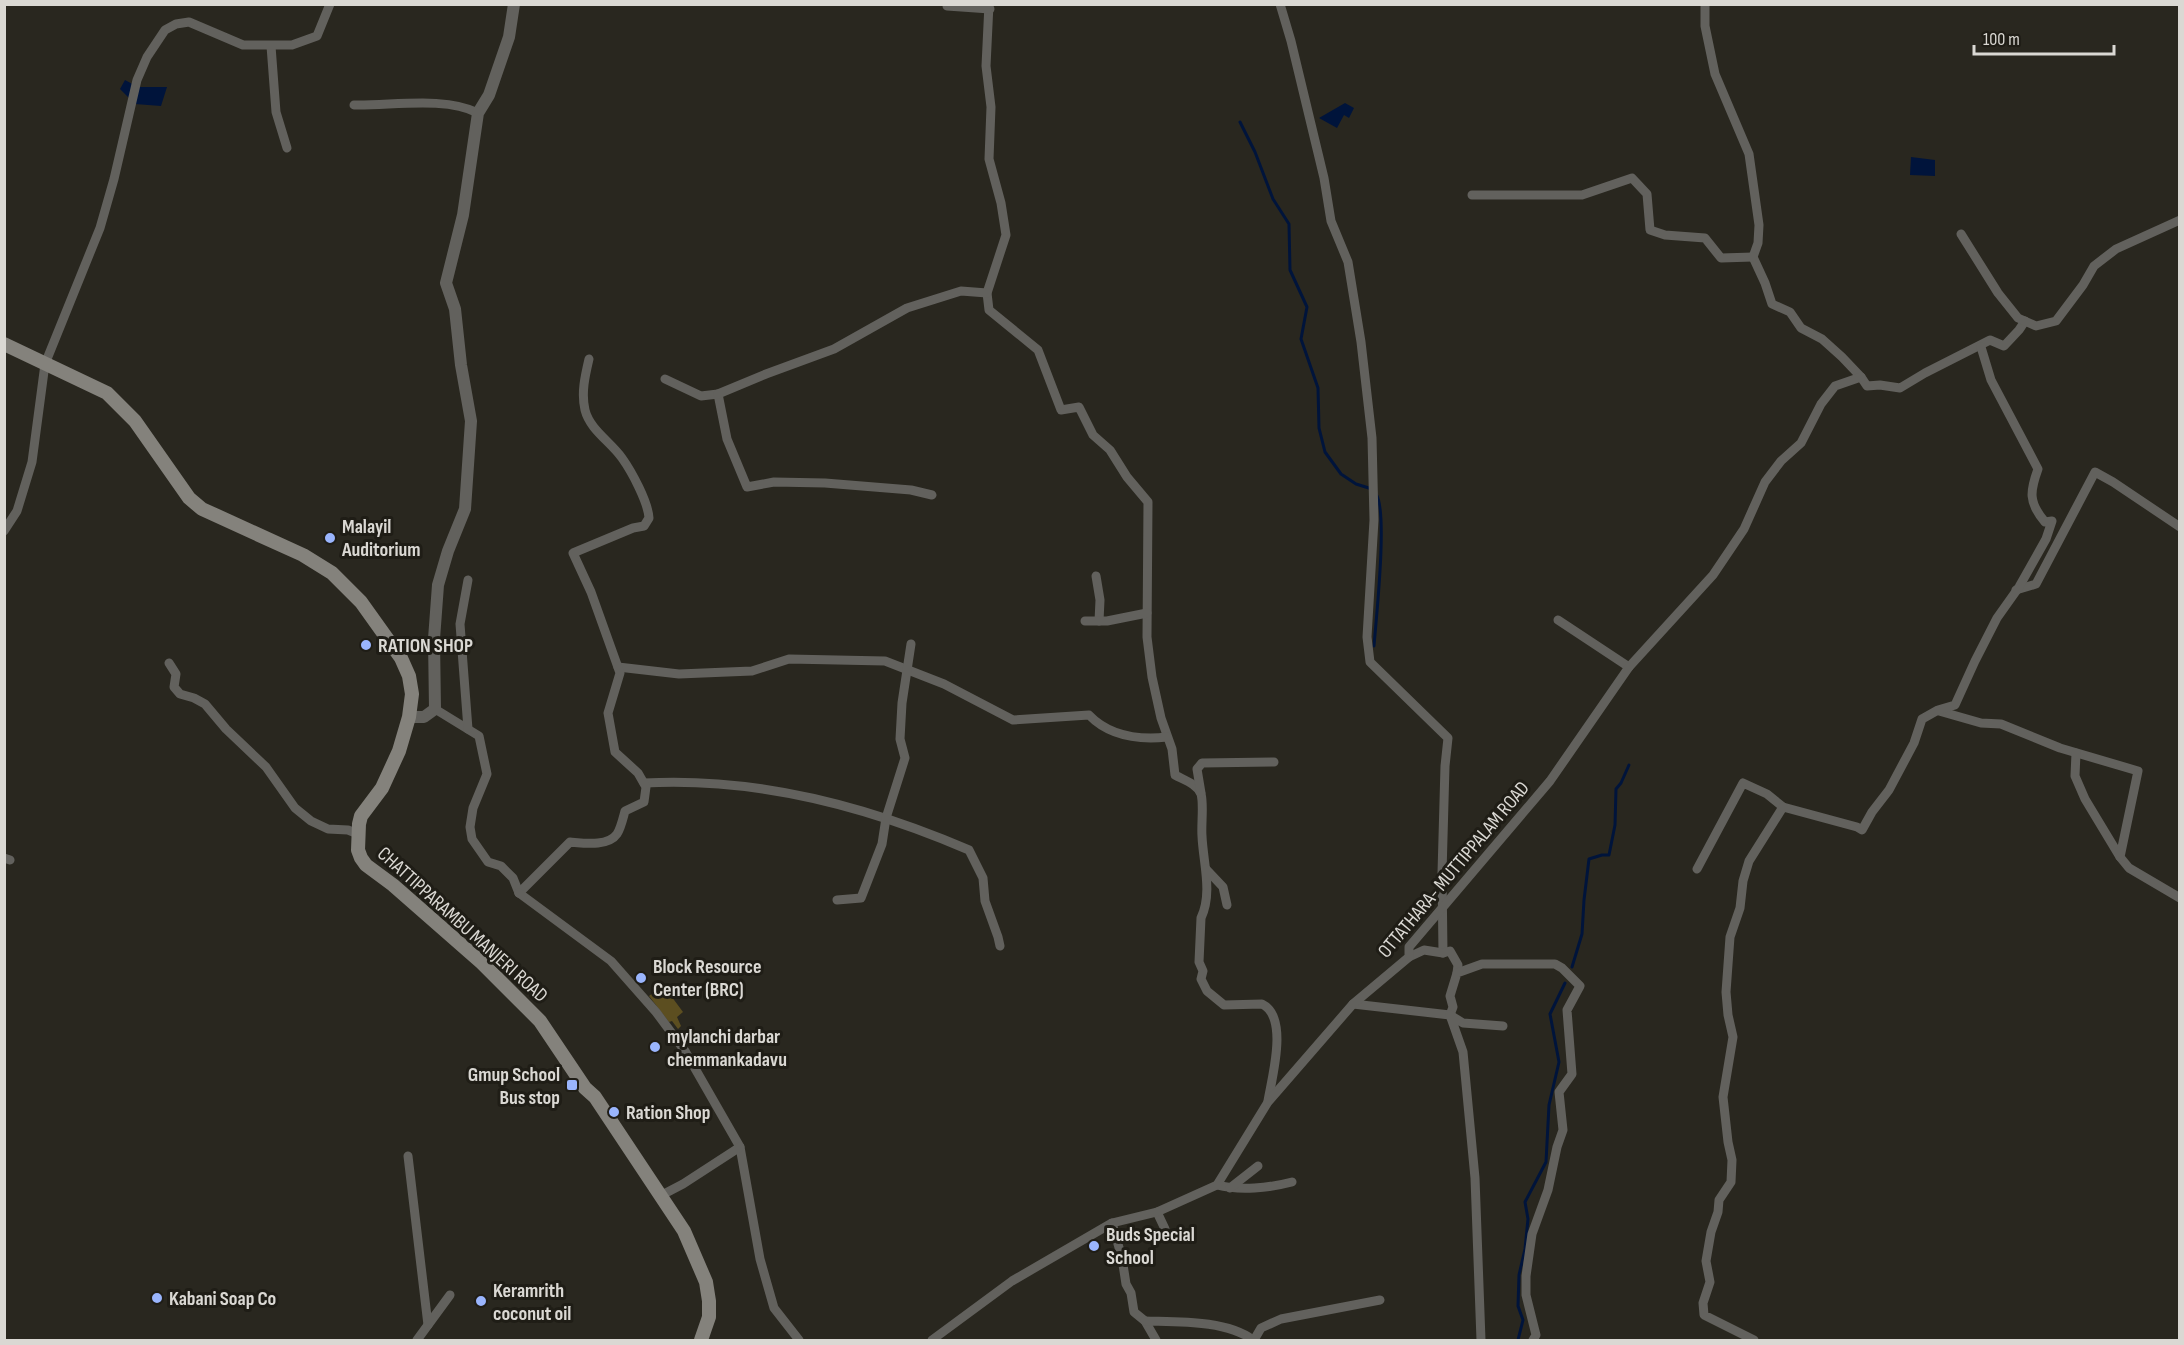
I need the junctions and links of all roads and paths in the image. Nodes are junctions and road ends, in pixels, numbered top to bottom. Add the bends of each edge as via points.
1 (330, 4) edge
2 (514, 4) edge
3 (1280, 4) edge
4 (1705, 4) edge
5 (947, 6) edge
6 (990, 7) edge
7 (271, 46) junction
8 (354, 105) dead end
9 (478, 113) junction
10 (287, 148) dead end
11 (1472, 195) dead end
12 (2180, 219) edge
13 (1961, 234) dead end
14 (1754, 257) junction
15 (987, 293) junction
16 (2025, 321) junction
17 (4, 344) edge
18 (1981, 346) dead end
19 (589, 359) dead end
20 (45, 364) junction
21 (1861, 377) junction
22 (665, 379) dead end
23 (718, 394) junction
24 (932, 495) dead end
25 (2180, 527) edge
26 (4, 531) edge
27 (1096, 576) dead end
28 (468, 580) dead end
29 (2016, 591) junction
30 (1147, 613) junction
31 (1558, 620) dead end
32 (1085, 621) dead end
33 (1100, 621) junction
34 (911, 644) dead end
35 (169, 663) dead end
36 (618, 667) junction
37 (1629, 667) junction
38 (908, 670) junction
39 (435, 709) junction
40 (1938, 710) junction
41 (409, 717) junction
42 (468, 729) junction
43 (1167, 737) junction
44 (2076, 753) junction
45 (1274, 762) dead end
46 (644, 783) junction
47 (1201, 793) junction
48 (1784, 807) junction
49 (886, 818) junction
50 (358, 834) junction
51 (2120, 857) junction
52 (1697, 869) dead end
53 (1206, 870) junction
54 (519, 892) junction
55 (2180, 898) edge
56 (837, 900) dead end
57 (1227, 905) dead end
58 (1442, 910) junction
59 (1000, 946) dead end
60 (1443, 953) junction
61 (1409, 957) junction
62 (1457, 973) junction
63 (1353, 1004) junction
64 (1450, 1015) junction
65 (1503, 1026) dead end
66 (1268, 1102) junction
67 (740, 1147) junction
68 (408, 1156) dead end
69 (1258, 1167) dead end
70 (1292, 1182) dead end
71 (1217, 1185) junction
72 (1230, 1188) junction
73 (660, 1196) junction
74 (1157, 1212) junction
75 (1112, 1223) junction
76 (1166, 1229) dead end
77 (450, 1295) dead end
78 (1380, 1299) dead end
79 (1145, 1321) junction
80 (428, 1325) junction
81 (1253, 1340) edge
82 (417, 1341) edge
83 (701, 1341) edge
84 (799, 1341) edge
85 (932, 1341) edge
86 (1156, 1341) edge
87 (1481, 1341) edge
88 (1533, 1341) edge
89 (1754, 1341) edge

1 - 7 street via 317,36 292,45
2 - 9 street via 489,95
3 - 58 street via 1292,41 1331,221 1347,262 1361,342 1372,438 1374,520 1366,637 1370,662 1448,738
4 - 14 street via 1705,26 1715,74 1749,154 1759,225
5 - 6 street
6 - 15 street via 986,66 991,107 989,159 1006,235
7 - 10 street via 276,112
7 - 20 street via 243,45 189,22 165,30 136,80 100,228
8 - 9 street via 430,104 465,107
9 - 39 street via 463,214 446,283 455,309 471,421 465,509 438,585
11 - 14 street via 1582,195 1632,178 1647,194 1650,230 1705,238 1721,258
12 - 16 street via 2116,249 2094,266 2056,321 2036,326
13 - 16 street via 1998,293
14 - 21 street via 1772,304 1790,312 1801,328 1822,339
15 - 23 street via 961,291 907,308 834,350
15 - 30 street via 989,310 1038,350 1061,410 1079,407 1093,435 1110,450 1148,502
16 - 21 street via 2004,346 1990,340 1900,388 1867,386
17 - 20 main road, CHATTIPPARAMBU MANJERI ROAD
18 - 29 street via 1991,380 2038,469 2031,489 2037,512 2045,522 2052,521
19 - 36 street via 583,384 585,412 622,458 646,502 649,518 644,526 573,553
20 - 26 street via 32,462 17,511
20 - 41 main road, CHATTIPPARAMBU MANJERI ROAD via 115,401 135,421 189,498 202,509 303,555 333,573 361,602 401,658 412,694
21 - 37 street, OTTATHARA- MUTTIPPALAM ROAD via 1835,386 1801,443 1765,482 1744,529 1713,575
22 - 23 street via 701,396
23 - 24 street via 727,439 747,487 774,482 825,483
25 - 29 street via 2095,472 2036,585
27 - 33 street
28 - 42 street via 460,624
29 - 40 street via 1997,618 1955,705
30 - 33 street
30 - 43 street via 1152,676
31 - 37 street
32 - 33 street
34 - 38 street
35 - 50 street via 176,674 174,687 180,694 205,704 266,767 295,808 328,829
36 - 38 street via 680,675 752,671 789,659 885,661
36 - 46 street via 620,673 608,713 615,752
37 - 58 street, OTTATHARA- MUTTIPPALAM ROAD via 1550,781
38 - 43 street via 1012,720 1089,716 1117,735
38 - 49 street via 900,739 905,758
39 - 41 street via 424,717
39 - 42 street
40 - 44 street via 1981,723 2001,724
40 - 48 street via 1922,719 1889,790 1862,830
41 - 50 main road, CHATTIPPARAMBU MANJERI ROAD via 382,788 361,816
42 - 54 street via 479,736 487,774 473,808 472,839 488,862 501,866 513,878
43 - 47 street via 1175,776 1192,783
44 - 51 street via 2075,776 2081,792
44 - 51 street via 2138,771
45 - 47 street via 1202,763 1197,770
46 - 49 street via 684,781 765,789
46 - 54 street via 644,802 625,811 613,838 594,844 570,842
47 - 53 street
48 - 52 street via 1743,783
48 - 89 street via 1749,861 1730,937 1726,992 1732,1037 1723,1097 1731,1182 1719,1200 1711,1232 1706,1261 1710,1282 1703,1302 1704,1315
49 - 56 street via 882,844 861,898
49 - 59 street via 969,850 983,878 985,901
50 - 73 main road, CHATTIPPARAMBU MANJERI ROAD via 358,850 366,865 475,956 540,1021
51 - 55 street via 2129,868
53 - 57 street via 1223,887
53 - 66 street via 1201,979 1207,991 1224,1005 1262,1005 1277,1021
54 - 67 street via 611,962 656,1012 685,1051
58 - 60 street
58 - 61 street, OTTATHARA- MUTTIPPALAM ROAD via 1409,948
60 - 61 street via 1424,950
60 - 62 street via 1450,951 1458,965
61 - 63 street, OTTATHARA- MUTTIPPALAM ROAD
62 - 64 street via 1450,996
62 - 88 street via 1482,964 1555,964 1580,986 1567,1010 1572,1074 1559,1092 1563,1130 1532,1234 1526,1276 1526,1295 1536,1335
63 - 64 street
63 - 66 street, OTTATHARA- MUTTIPPALAM ROAD
64 - 65 street via 1463,1023
64 - 87 street via 1463,1052 1475,1179
66 - 71 street, OTTATHARA- MUTTIPPALAM ROAD
67 - 73 street
67 - 84 street via 760,1259 774,1308
68 - 80 street
69 - 72 street
70 - 72 street
71 - 72 street
71 - 74 street
73 - 83 main road, CHATTIPPARAMBU MANJERI ROAD via 684,1231 706,1282 709,1317
74 - 75 street
74 - 76 street
75 - 79 street via 1134,1312
75 - 85 street via 1012,1281
77 - 80 street
78 - 81 street via 1281,1318 1261,1328
79 - 81 street via 1190,1322 1243,1333
79 - 86 street
80 - 82 street

